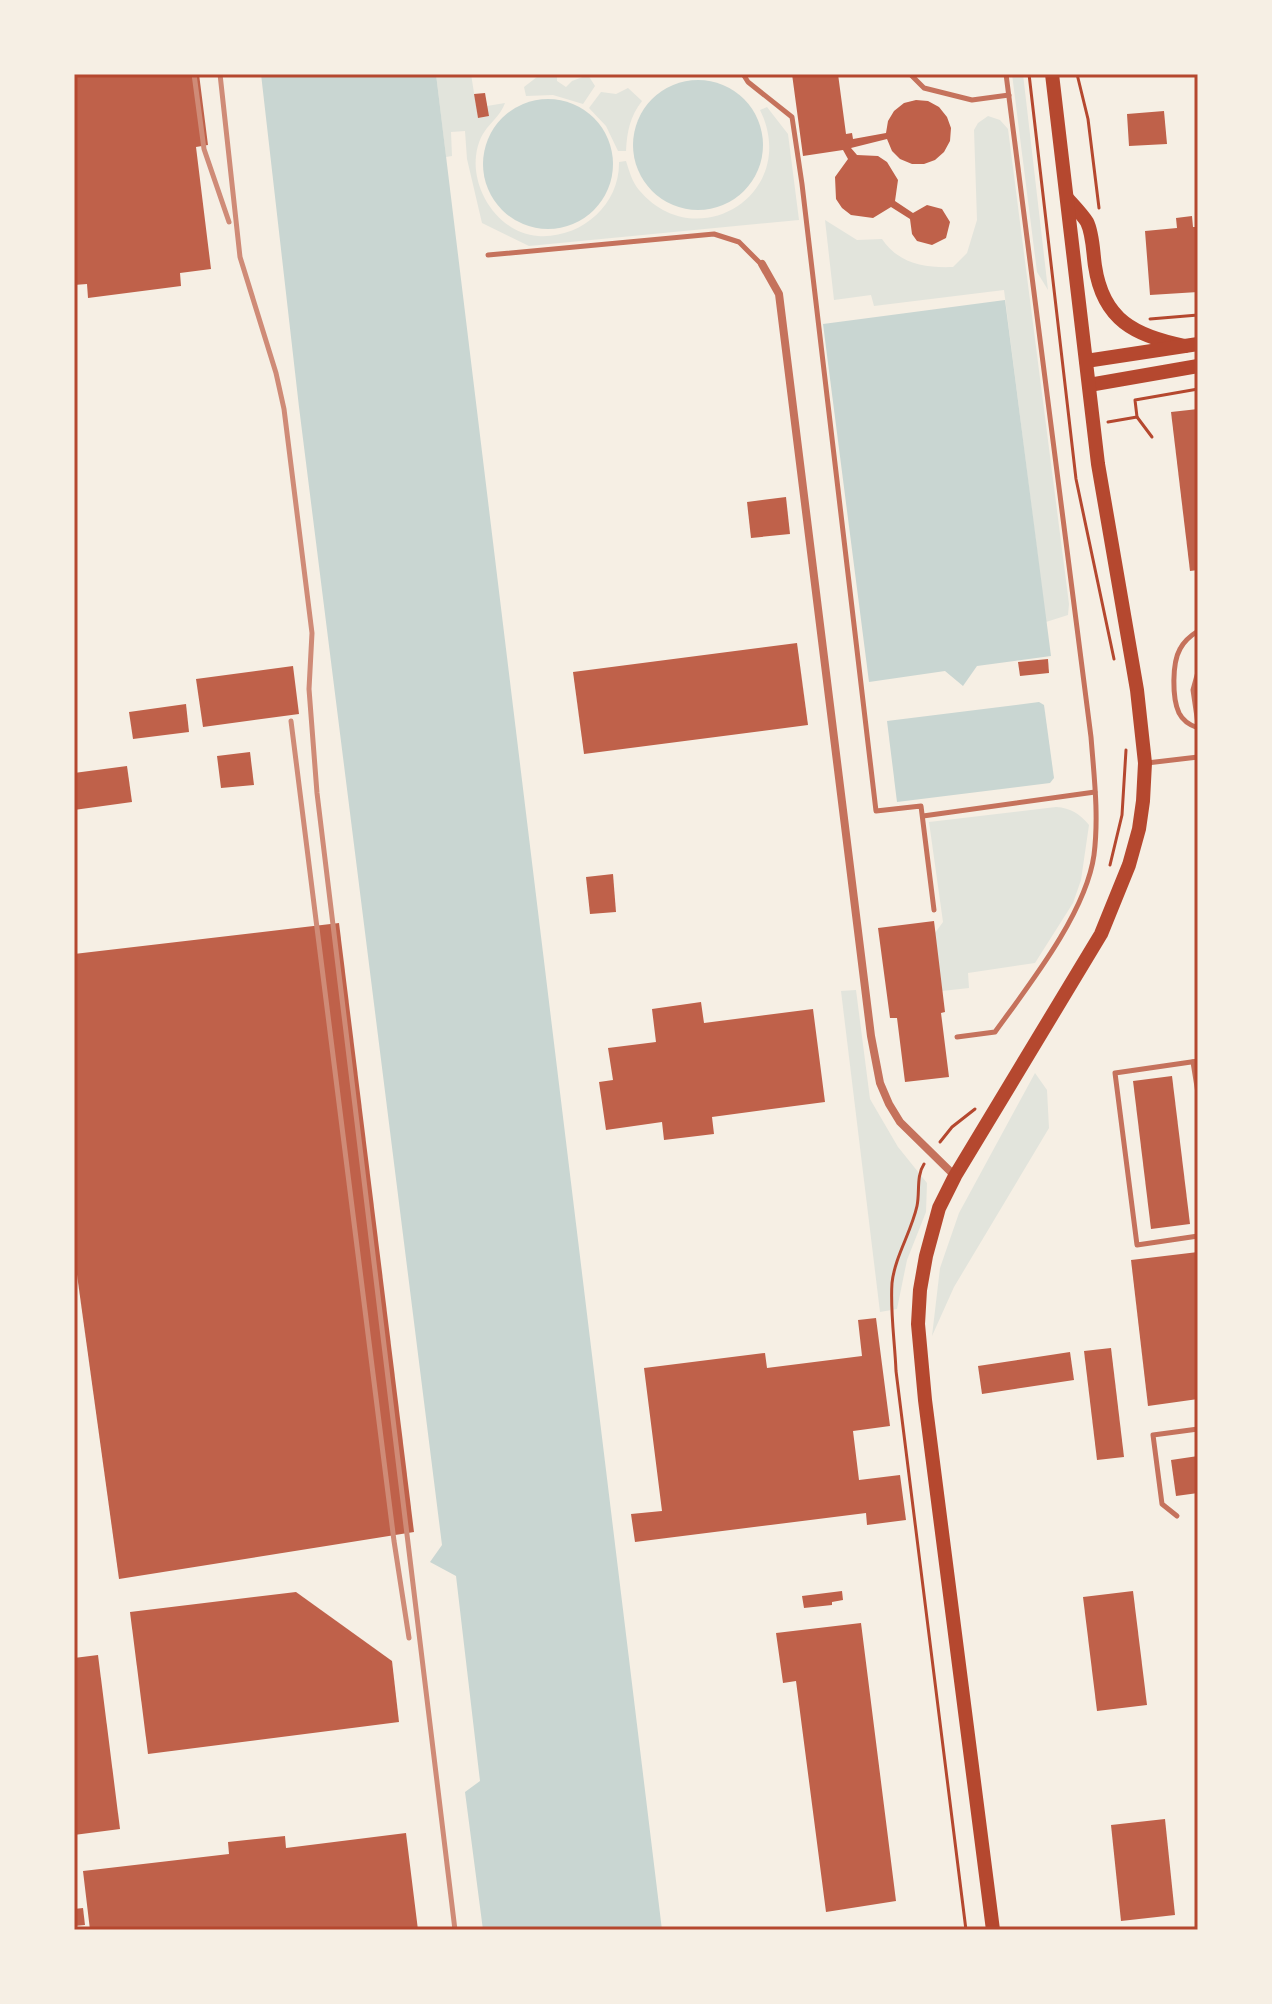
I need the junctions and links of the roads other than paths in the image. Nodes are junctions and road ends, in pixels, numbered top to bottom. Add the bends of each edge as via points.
1 (743, 74) edge
2 (910, 74) edge
3 (1006, 74) edge
4 (1052, 74) edge
5 (1009, 95) junction
6 (1067, 198) junction
7 (488, 255) dead end
8 (762, 264) joint
9 (1192, 345) edge
10 (1086, 361) junction
11 (1198, 366) edge
12 (1089, 385) junction
13 (1198, 631) edge
14 (1198, 672) edge
15 (1196, 692) edge
16 (1198, 726) edge
17 (1198, 757) edge
18 (1145, 763) junction
19 (1095, 792) junction
20 (923, 816) junction
21 (934, 910) dead end
22 (957, 1037) dead end
23 (1196, 1062) edge
24 (1198, 1093) edge
25 (955, 1176) junction
26 (1198, 1236) edge
27 (1198, 1429) edge
28 (1177, 1516) dead end
29 (993, 1930) edge

1 - 20 lane via 792,117 876,811 921,806
2 - 5 lane via 924,88 972,100
3 - 5 lane
4 - 6 main road
5 - 19 lane
6 - 9 main road via 1088,224 1097,282 1114,315 1165,343
6 - 10 main road
7 - 8 lane via 714,234 739,242
8 - 25 street via 779,294 880,1083 900,1122
9 - 10 main road
10 - 12 main road
11 - 12 main road
12 - 18 main road
13 - 16 lane via 1178,652 1176,684 1179,714
14 - 15 lane
15 - 16 lane
17 - 18 lane
18 - 25 main road via 1139,829 1101,934
19 - 20 lane
19 - 22 lane via 1093,858 1076,908 995,1032
20 - 21 lane
23 - 24 lane
23 - 26 lane via 1115,1073 1137,1245
25 - 29 main road via 939,1208 926,1256 918,1324
27 - 28 lane via 1153,1435 1162,1504

